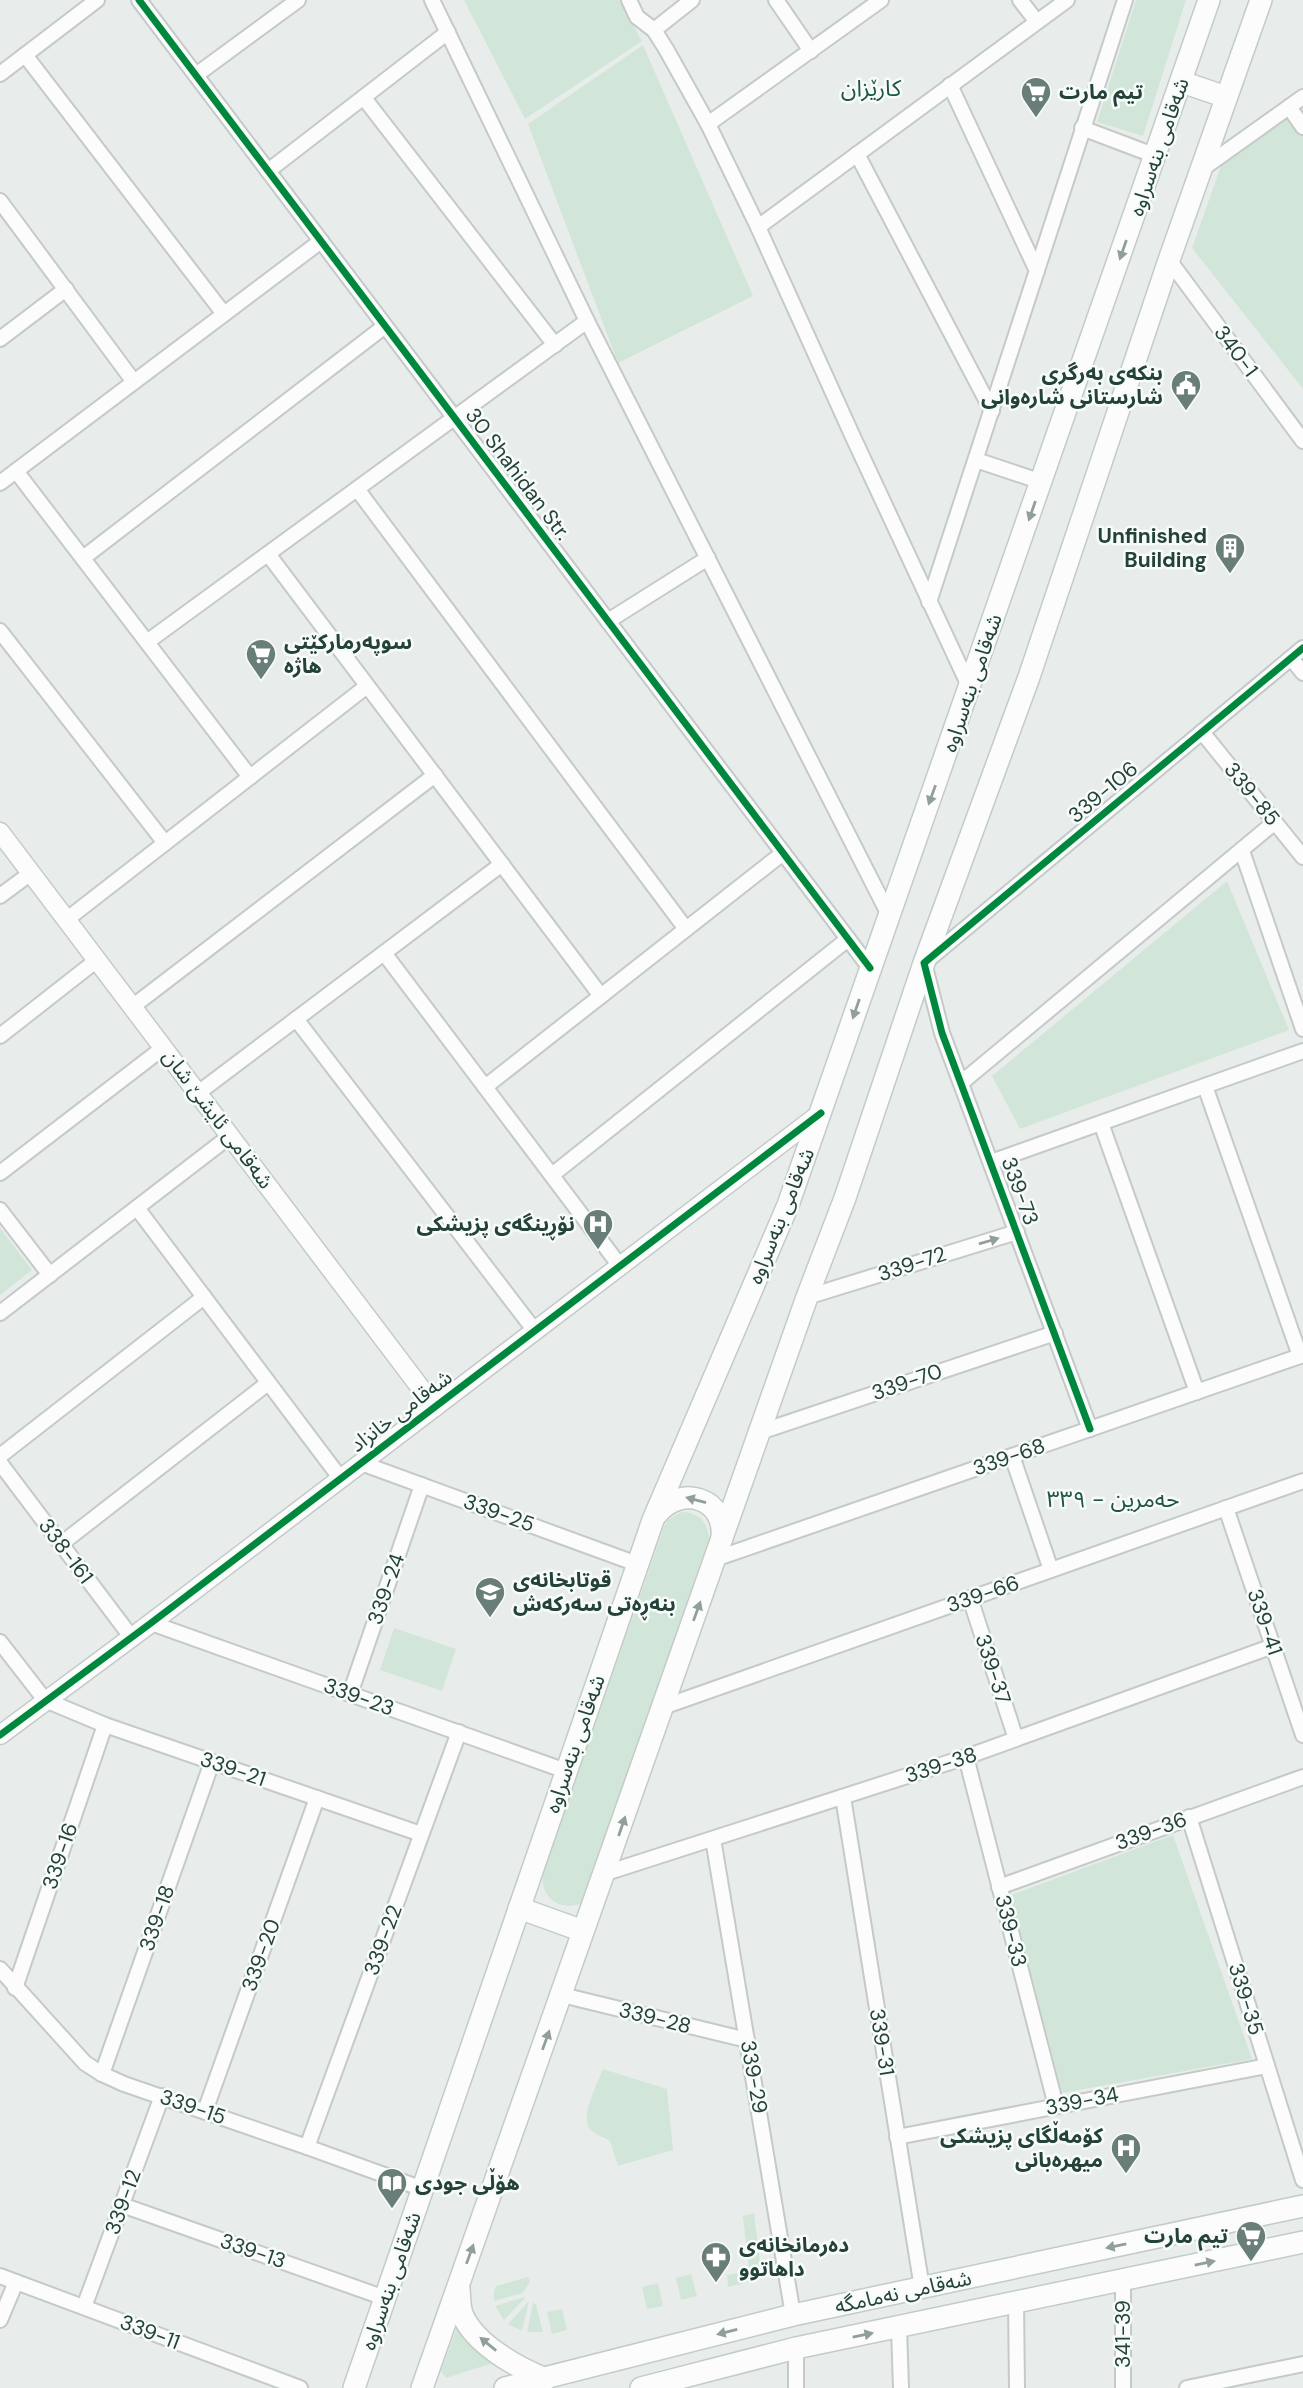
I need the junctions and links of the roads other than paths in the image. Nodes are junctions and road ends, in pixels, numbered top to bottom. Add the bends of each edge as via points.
1 (97, 0) edge
2 (139, 0) edge
3 (298, 0) edge
4 (432, 0) edge
5 (629, 0) edge
6 (692, 0) edge
7 (776, 0) edge
8 (881, 0) edge
9 (1020, 0) edge
10 (1067, 0) edge
11 (1125, 0) edge
12 (1209, 0) edge
13 (1261, 0) edge
14 (1037, 22) junction
15 (653, 30) junction
16 (448, 33) junction
17 (811, 51) junction
18 (24, 55) junction
19 (0, 74) edge
20 (196, 75) junction
21 (1182, 82) junction
22 (950, 85) junction
23 (1226, 97) junction
24 (1303, 97) edge
25 (364, 98) junction
26 (1289, 107) junction
27 (708, 124) junction
28 (1303, 127) edge
29 (1082, 128) junction
30 (857, 154) junction
31 (1156, 156) junction
32 (1202, 169) junction
33 (268, 171) junction
34 (1, 206) edge
35 (758, 227) junction
36 (321, 241) junction
37 (1169, 260) junction
38 (1037, 271) junction
39 (66, 289) junction
40 (224, 314) junction
41 (587, 321) junction
42 (385, 326) junction
43 (0, 339) edge
44 (555, 345) junction
45 (134, 382) junction
46 (992, 411) junction
47 (454, 417) junction
48 (1303, 441) edge
49 (976, 460) junction
50 (16, 471) junction
51 (1042, 482) junction
52 (0, 483) edge
53 (357, 489) junction
54 (268, 554) junction
55 (83, 558) junction
56 (708, 558) junction
57 (929, 602) junction
58 (608, 621) junction
59 (0, 631) edge
60 (147, 642) junction
61 (1303, 648) edge
62 (1291, 658) junction
63 (1303, 673) edge
64 (368, 686) junction
65 (970, 688) junction
66 (1202, 732) junction
67 (435, 775) junction
68 (250, 777) junction
69 (1275, 822) junction
70 (0, 832) edge
71 (165, 843) junction
72 (1241, 851) junction
73 (783, 853) junction
74 (1303, 857) edge
75 (502, 864) junction
76 (31, 873) junction
77 (0, 896) edge
78 (889, 915) junction
79 (66, 920) junction
80 (686, 929) junction
81 (848, 939) junction
82 (384, 953) junction
83 (97, 961) junction
84 (925, 963) junction
85 (870, 968) junction
86 (601, 996) junction
87 (132, 1007) junction
88 (296, 1019) junction
89 (1303, 1029) edge
90 (0, 1036) edge
91 (163, 1048) junction
92 (1303, 1051) edge
93 (961, 1083) junction
94 (1205, 1086) junction
95 (485, 1087) junction
96 (198, 1093) junction
97 (821, 1113) junction
98 (1101, 1123) junction
99 (230, 1136) junction
100 (991, 1162) junction
101 (0, 1173) edge
102 (552, 1175) junction
103 (137, 1208) junction
104 (0, 1210) edge
105 (1017, 1232) junction
106 (620, 1266) junction
107 (50, 1275) junction
108 (204, 1297) junction
109 (807, 1297) junction
110 (0, 1313) edge
111 (535, 1331) junction
112 (1055, 1333) junction
113 (1302, 1355) edge
114 (268, 1383) junction
115 (1197, 1392) junction
116 (435, 1406) junction
117 (1090, 1429) junction
118 (760, 1432) junction
119 (0, 1455) edge
120 (1012, 1456) junction
121 (0, 1463) edge
122 (361, 1463) junction
123 (341, 1479) junction
124 (1303, 1481) edge
125 (422, 1485) junction
126 (1226, 1508) junction
127 (652, 1522) junction
128 (61, 1544) junction
129 (719, 1550) junction
130 (638, 1564) junction
131 (1051, 1570) junction
132 (970, 1598) junction
133 (151, 1623) junction
134 (132, 1638) junction
135 (0, 1642) edge
136 (1273, 1646) junction
137 (350, 1694) junction
138 (46, 1700) junction
139 (663, 1706) junction
140 (105, 1725) junction
141 (458, 1732) junction
142 (0, 1735) edge
143 (1303, 1735) edge
144 (1016, 1739) junction
145 (966, 1757) junction
146 (212, 1762) junction
147 (566, 1770) junction
148 (1303, 1776) edge
149 (844, 1797) junction
150 (317, 1798) junction
151 (1189, 1817) junction
152 (421, 1834) junction
153 (713, 1839) junction
154 (606, 1873) junction
155 (999, 1887) junction
156 (519, 1908) junction
157 (583, 1931) junction
158 (0, 1969) edge
159 (15, 1988) junction
160 (562, 1996) junction
161 (747, 2040) junction
162 (1267, 2066) junction
163 (102, 2074) junction
164 (162, 2096) junction
165 (1056, 2106) junction
166 (205, 2112) junction
167 (897, 2137) junction
168 (307, 2147) junction
169 (1303, 2180) edge
170 (423, 2189) junction
171 (122, 2204) junction
172 (1303, 2206) edge
173 (1303, 2242) edge
174 (0, 2276) edge
175 (1123, 2280) junction
176 (16, 2282) junction
177 (459, 2285) junction
178 (922, 2288) junction
179 (385, 2298) junction
180 (1016, 2302) junction
181 (84, 2307) junction
182 (793, 2315) junction
183 (0, 2320) edge
184 (898, 2327) junction
185 (796, 2348) junction
186 (1303, 2364) edge
187 (546, 2379) junction
188 (300, 2388) edge
189 (354, 2388) edge
190 (422, 2388) edge
191 (505, 2388) edge
192 (641, 2388) edge
193 (796, 2388) edge
194 (901, 2388) edge
195 (1017, 2388) edge
196 (1123, 2388) edge
197 (1187, 2388) edge

1 - 18 street
2 - 20 street, 30 Shahidan Str.
3 - 20 street
4 - 16 street
5 - 15 street via 638,17
6 - 15 street
7 - 17 street
8 - 17 street
9 - 14 street
10 - 14 street
11 - 29 street
12 - 21 main road, شەقامی بنەسراوە
13 - 23 main road
14 - 22 street
15 - 27 street
16 - 25 street
16 - 41 street
17 - 27 street
18 - 19 street
18 - 40 street
20 - 33 street, 30 Shahidan Str.
21 - 23 main road
21 - 31 main road, شەقامی بنەسراوە
22 - 30 street
22 - 38 street
23 - 32 main road
24 - 26 street
25 - 33 street
25 - 44 street
26 - 28 street
26 - 32 street
27 - 35 street
29 - 31 street
29 - 38 street
30 - 35 street
30 - 46 street
31 -> 51 main road, شەقامی بنەسراوە
32 - 37 main road
33 - 36 street, 30 Shahidan Str.
34 - 39 street
35 - 57 street
36 - 40 street
36 - 42 street, 30 Shahidan Str.
37 - 48 street, 340-1
37 - 84 main road via 1029,677
38 - 46 street
39 - 43 street
39 - 45 street
40 - 45 street
41 - 44 street
41 - 56 street
42 - 47 street, 30 Shahidan Str.
42 - 55 street
44 - 47 street
45 - 50 street
46 - 49 street
47 - 53 street
47 - 58 street, 30 Shahidan Str.
49 - 51 street
49 - 57 street
50 - 52 street
50 - 55 street
51 -> 65 main road, شەقامی بنەسراوە
53 - 54 street
53 - 80 street
54 - 60 street
54 - 64 street
55 - 60 street
56 - 58 street
56 - 78 street
57 - 65 street
58 - 73 street, 30 Shahidan Str.
59 - 71 street
60 - 68 street
61 - 62 street, 339-106
62 - 63 street
62 - 66 street, 339-106
64 - 67 street
64 - 68 street
65 -> 78 main road, شەقامی بنەسراوە
66 - 69 street, 339-85
66 - 84 street, 339-106
67 - 75 street
67 - 87 street
68 - 71 street
69 - 72 street
69 - 74 street, 339-85
70 - 76 street, شەقامی ئایشێ شان
71 - 79 street
72 - 89 street
72 - 93 street
73 - 80 street
73 - 81 street, 30 Shahidan Str.
75 - 82 street
75 - 86 street
76 - 77 street
76 - 79 street, شەقامی ئایشێ شان
78 - 85 main road, شەقامی بنەسراوە
79 - 83 street, شەقامی ئایشێ شان
80 - 86 street
81 - 85 street, 30 Shahidan Str.
81 - 102 street
82 - 88 street
82 - 95 street
83 - 87 street, شەقامی ئایشێ شان
83 - 90 street
84 - 93 street, 339-73 via 942,1033
84 - 109 main road
85 -> 97 main road, شەقامی بنەسراوە
86 - 95 street
87 - 91 street, شەقامی ئایشێ شان
88 - 96 street
88 - 111 street
91 - 96 street, شەقامی ئایشێ شان
91 - 101 street
92 - 94 street
93 - 100 street, 339-73
94 - 98 street
94 - 113 street
95 - 102 street
96 - 99 street, شەقامی ئایشێ شان
97 - 106 street, شەقامی خانزاد
97 - 127 main road, شەقامی بنەسراوە via 788,1205
98 - 100 street
98 - 115 street
99 - 103 street
99 - 116 street, شەقامی ئایشێ شان
100 - 105 street, 339-73
102 - 106 street
103 - 107 street
103 - 108 street
104 - 107 street
109 -> 105 street, 339-72
105 - 112 street, 339-73
106 - 111 street, شەقامی خانزاد
107 - 110 street
108 - 114 street
108 - 119 street
109 - 118 main road
111 - 116 street, شەقامی خانزاد
112 - 117 street, 339-73
112 - 118 street, 339-70
113 - 115 street, 339-68
114 - 123 street
114 - 128 street
115 - 117 street, 339-68
116 - 122 street, شەقامی خانزاد
117 - 120 street, 339-68
118 - 129 main road
120 - 129 street, 339-68
120 - 131 street
121 - 128 street, 338-161
122 - 123 street, شەقامی خانزاد
122 - 125 street, 339-25
123 - 133 street, شەقامی خانزاد
124 - 126 street, 339-66
125 - 130 street, 339-25
125 - 137 street, 339-24
126 - 131 street, 339-66
126 - 136 street, 339-41
129 -> 127 main road via 719,1517 699,1499 673,1500
127 - 130 main road, شەقامی بنەسراوە
128 - 134 street, 338-161
139 -> 129 main road
130 - 147 main road, شەقامی بنەسراوە
131 - 132 street, 339-66
132 - 139 street, 339-66
132 - 144 street, 339-37
133 - 134 street, شەقامی خانزاد
133 - 137 street, 339-23
134 - 138 street, شەقامی خانزاد
135 - 138 street
136 - 143 street, 339-41
136 - 144 street, 339-38
137 - 141 street, 339-23
138 - 140 street, 339-21
138 - 142 street, شەقامی خانزاد
154 -> 139 main road
140 - 146 street, 339-21
140 - 159 street, 339-16
141 - 147 street, 339-23
141 - 152 street, 339-22
144 - 145 street, 339-38
145 - 149 street, 339-38
145 - 155 street, 339-33
146 - 150 street, 339-21
146 - 163 street, 339-18
147 - 156 main road, شەقامی بنەسراوە
148 - 151 street, 339-36
149 - 153 street, 339-38
149 - 167 street, 339-31
150 - 152 street, 339-21
150 - 166 street, 339-20
151 - 155 street, 339-36
151 - 162 street, 339-35
152 - 168 street, 339-22
153 - 154 street, 339-38
153 - 161 street, 339-29
154 - 157 main road
155 - 165 street, 339-33
156 - 157 main road
156 - 170 main road, شەقامی بنەسراوە
157 - 160 main road
158 - 159 street, 339-15
159 - 163 street, 339-15 via 85,2063
160 - 161 street, 339-28
177 -> 160 main road
161 - 182 street, 339-29
162 - 165 street, 339-34
162 - 169 street, 339-35
163 - 164 street, 339-15
164 - 166 street, 339-15
164 - 171 street, 339-12
165 - 167 street, 339-34
166 - 168 street, 339-15
167 - 178 street, 339-31
168 - 170 street, 339-15
170 - 179 main road, شەقامی بنەسراوە
171 - 179 street, 339-13
171 - 181 street, 339-12
172 -> 178 main road, شەقامی نەمامگە
175 -> 173 main road, شەقامی نەمامگە
174 - 176 street, 339-11
175 - 180 main road, شەقامی نەمامگە
175 - 196 street, 341-39
176 - 181 street, 339-11
176 - 183 street
187 -> 177 main road via 522,2370 481,2340 462,2314
177 - 190 main road
178 - 182 main road, شەقامی نەمامگە
179 - 189 main road, شەقامی بنەسراوە
180 - 184 main road, شەقامی نەمامگە
180 - 195 street
181 - 188 street, 339-11
182 -> 187 main road, شەقامی نەمامگە
185 -> 184 main road, شەقامی نەمامگە
184 - 194 street
185 - 192 main road, شەقامی نەمامگە
185 - 193 street
186 - 197 street
187 - 191 main road, شەقامی نەمامگە

